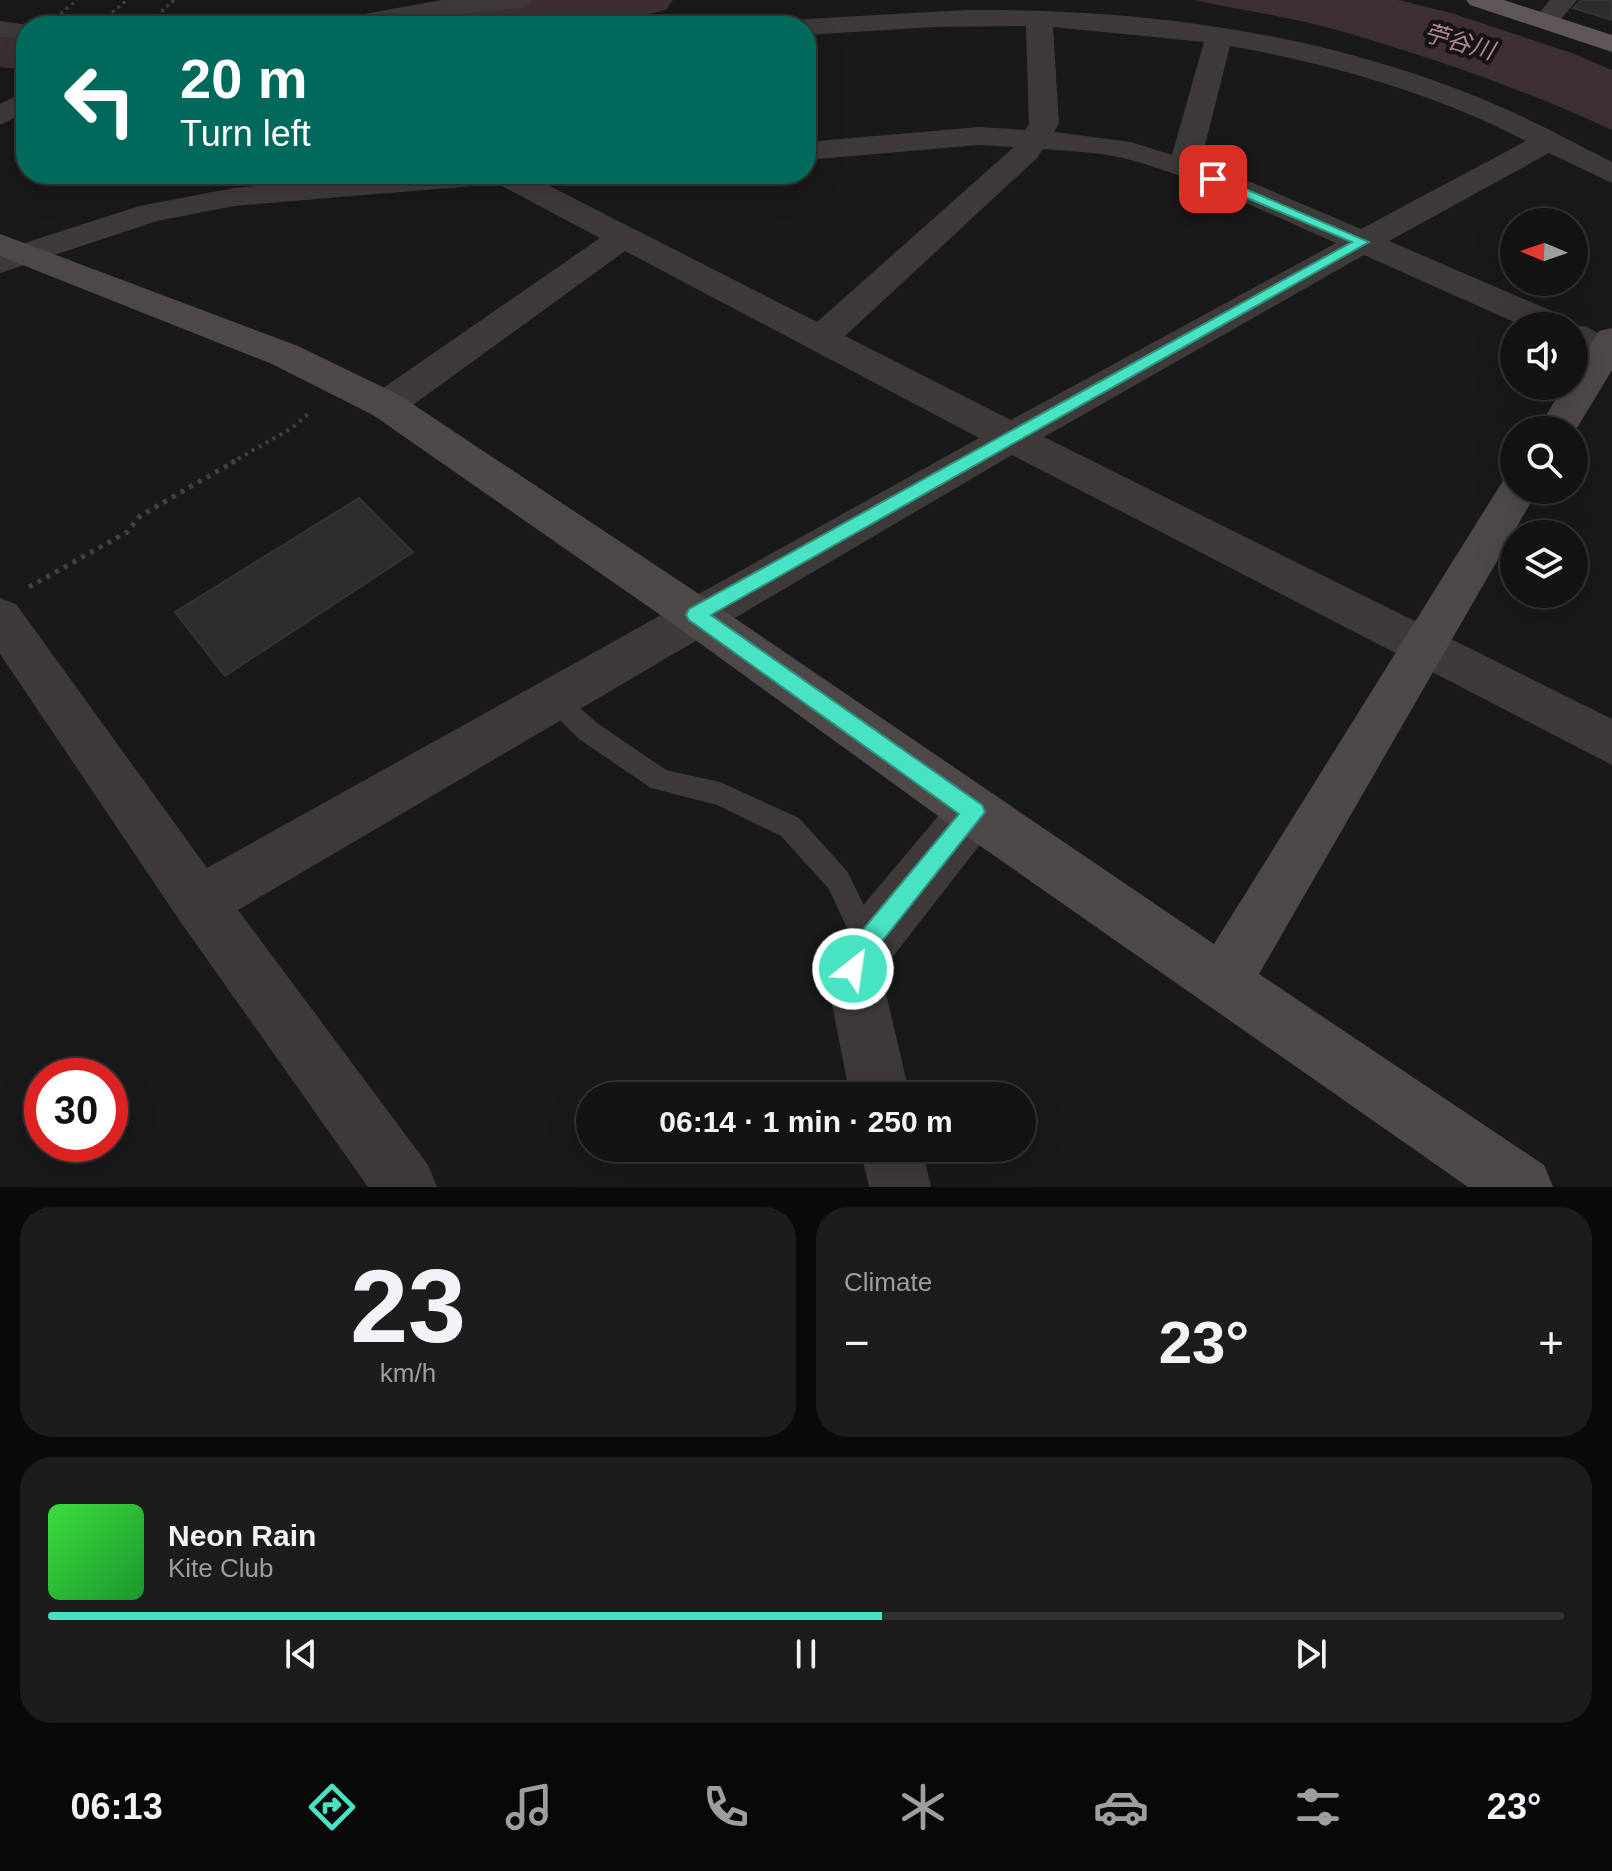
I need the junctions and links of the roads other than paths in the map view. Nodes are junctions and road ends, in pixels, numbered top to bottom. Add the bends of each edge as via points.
1 (519, 0) edge
2 (1479, 0) edge
3 (1564, 0) edge
4 (392, 8) edge
5 (370, 16) edge
6 (1039, 18) junction
7 (1546, 20) junction
8 (816, 27) edge
9 (1219, 36) junction
10 (1612, 44) edge
11 (1037, 138) junction
12 (1548, 141) junction
13 (816, 150) edge
14 (1184, 168) junction
15 (1612, 174) edge
16 (385, 184) edge
17 (521, 184) edge
18 (624, 237) junction
19 (1362, 242) junction
20 (9, 253) edge
21 (1523, 312) edge
22 (822, 337) junction
23 (1600, 346) edge
24 (386, 405) junction
25 (1563, 416) edge
26 (1010, 437) junction
27 (1509, 504) edge
28 (13, 603) edge
29 (695, 615) junction
30 (1421, 647) junction
31 (553, 698) junction
32 (1612, 743) edge
33 (974, 812) junction
34 (201, 905) junction
35 (868, 941) junction
36 (1224, 980) junction
37 (877, 1082) edge
38 (894, 1162) edge
39 (406, 1187) edge
40 (900, 1187) edge
41 (1522, 1187) edge

1 - 4 street
2 - 7 main road
3 - 7 street
4 - 5 street
6 - 8 street
6 - 9 street
6 - 11 street via 1044,124
7 - 10 main road
9 - 12 street via 1366,70 1510,121
9 - 14 street
11 - 13 street via 979,136
11 - 14 street via 1131,151
11 - 22 street
12 - 15 street
12 - 19 street
14 - 19 street
16 - 20 street via 192,204
17 - 18 street
18 - 22 street
18 - 24 street
19 - 21 street
19 - 26 street
20 - 24 street via 285,355
22 - 26 street
23 - 25 street
24 - 29 street
26 - 29 street
26 - 30 street
27 - 30 street
28 - 34 street
29 - 31 street
29 - 33 street
30 - 32 street
30 - 36 street
31 - 34 street
31 - 35 lane via 588,731 660,780 720,794 790,827 838,880
33 - 35 street
33 - 36 street
34 - 39 street
35 - 37 street via 853,969
36 - 41 street
38 - 40 street

